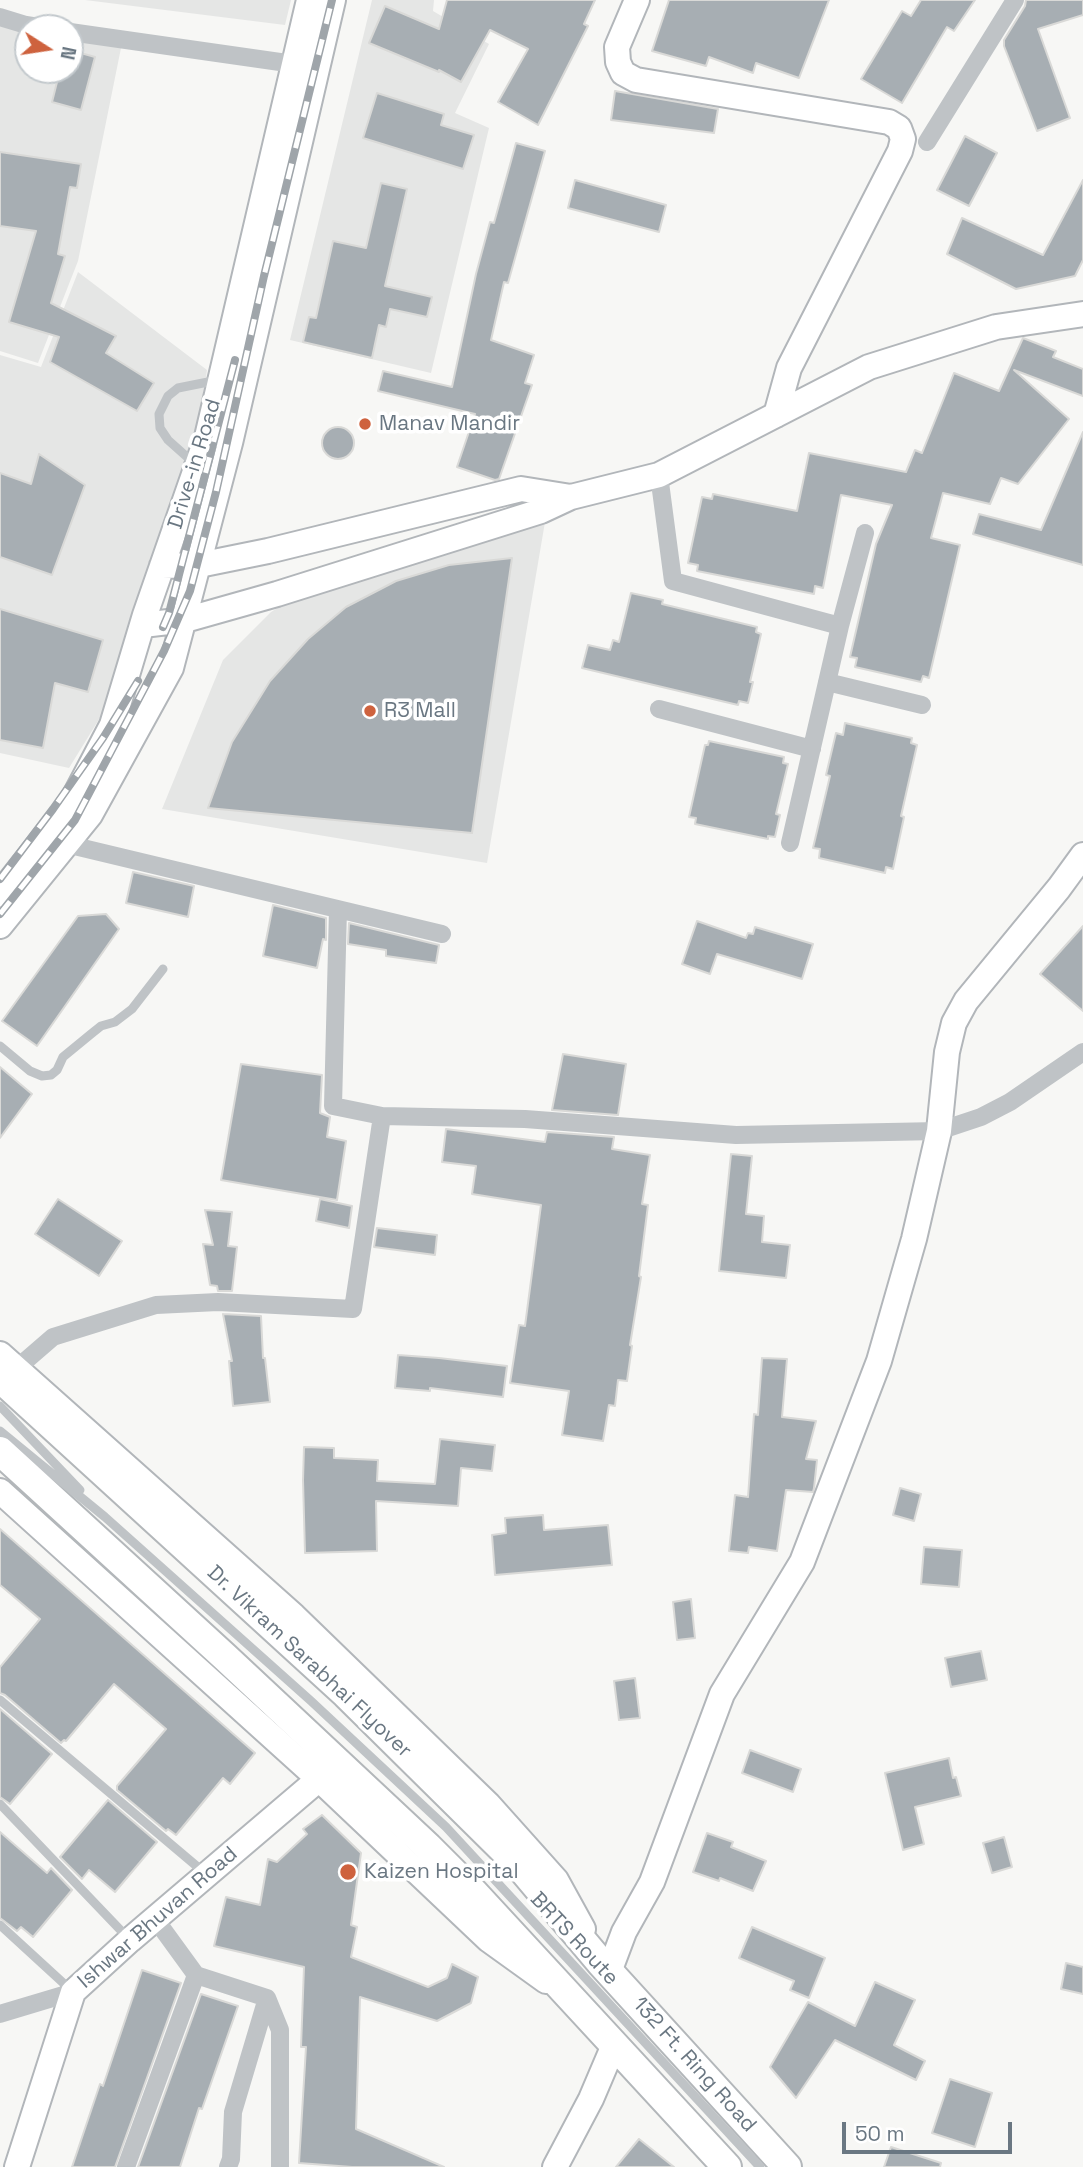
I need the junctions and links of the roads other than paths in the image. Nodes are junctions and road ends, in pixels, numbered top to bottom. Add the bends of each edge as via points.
1 (309, 0) edge
2 (333, 0) edge
3 (637, 0) edge
4 (1015, 0) edge
5 (84, 34) edge
6 (320, 59) junction
7 (294, 64) junction
8 (927, 142) dead end
9 (1083, 314) edge
10 (221, 379) junction
11 (776, 415) junction
12 (197, 466) junction
13 (659, 475) junction
14 (571, 497) junction
15 (864, 533) dead end
16 (199, 565) junction
17 (162, 566) junction
18 (185, 620) junction
19 (143, 625) junction
20 (840, 626) junction
21 (827, 682) junction
22 (922, 705) dead end
23 (659, 709) dead end
24 (812, 748) junction
25 (790, 843) dead end
26 (66, 844) junction
27 (1083, 855) edge
28 (0, 894) edge
29 (338, 909) junction
30 (0, 926) edge
31 (442, 934) dead end
32 (163, 969) dead end
33 (0, 1046) edge
34 (1083, 1052) edge
35 (382, 1116) junction
36 (939, 1131) junction
37 (5, 1367) edge
38 (0, 1406) edge
39 (0, 1430) edge
40 (0, 1451) edge
41 (0, 1491) edge
42 (104, 1517) junction
43 (0, 1700) edge
44 (318, 1779) junction
45 (0, 1804) edge
46 (208, 1875) junction
47 (156, 1920) junction
48 (0, 1925) edge
49 (130, 1940) junction
50 (605, 1967) junction
51 (196, 1975) junction
52 (73, 1992) junction
53 (267, 1998) junction
54 (575, 2002) junction
55 (0, 2014) edge
56 (614, 2045) junction
57 (17, 2167) edge
58 (126, 2167) edge
59 (228, 2167) edge
60 (280, 2167) edge
61 (555, 2167) edge
62 (727, 2167) edge
63 (760, 2167) edge
64 (788, 2167) edge

1 - 7 street, Drive-in Road
2 - 6 street, Drive-in Road
3 - 11 street via 617,47 623,73 636,79 889,122 899,128 903,139 789,368
4 - 8 street
5 - 7 street
6 - 7 street
6 - 16 street, Drive-in Road
7 - 10 street, Drive-in Road
9 - 11 street via 996,327 869,367
10 - 12 street, Drive-in Road
10 - 12 lane via 178,388 159,414 160,428 168,440
11 - 13 street
12 - 17 street, Drive-in Road
13 - 14 street
13 - 20 street via 673,581
14 - 16 street via 521,489
14 - 18 street via 541,511
15 - 20 street
16 - 17 street
16 - 18 street, Drive-in Road
17 - 19 street, Drive-in Road
18 - 19 street
18 - 26 street, Drive-in Road via 171,668 90,815
19 - 28 street, Drive-in Road via 113,725 70,806
20 - 21 street
21 - 22 street
21 - 24 street
23 - 24 street
24 - 25 street
26 - 29 street
26 - 30 street, Drive-in Road
27 - 36 street via 966,1001 954,1023
29 - 31 street
29 - 35 street via 333,1106
32 - 33 lane via 132,1009 91,1034 63,1057 51,1075 30,1071
34 - 36 street via 1010,1102
35 - 36 street via 525,1119 736,1135
35 - 37 street via 354,1309 218,1302 156,1305 53,1337
36 - 50 street via 879,1361 802,1562 722,1694 652,1882
37 - 50 main road, Dr. Vikram Sarabhai Flyover via 517,1863
37 - 50 street via 294,1616 488,1804 556,1880
38 - 42 lane
39 - 42 lane
40 - 54 main road via 428,1847
41 - 44 street
42 - 63 lane, BRTS Route via 446,1828
43 - 46 lane
44 - 46 street, Ishwar Bhuvan Road
44 - 54 street via 489,1940
45 - 49 lane
46 - 47 street, Ishwar Bhuvan Road
47 - 49 street, Ishwar Bhuvan Road
47 - 51 street
48 - 52 lane
49 - 52 street, Ishwar Bhuvan Road
50 - 64 main road, 132 Ft. Ring Road
51 - 53 street
51 - 58 street
52 - 55 street
52 - 57 street, Ishwar Bhuvan Road
53 - 59 street via 233,2112
53 - 60 street via 280,2030
54 - 56 main road, 132 Ft. Ring Road
56 - 61 street
56 - 62 main road, 132 Ft. Ring Road

